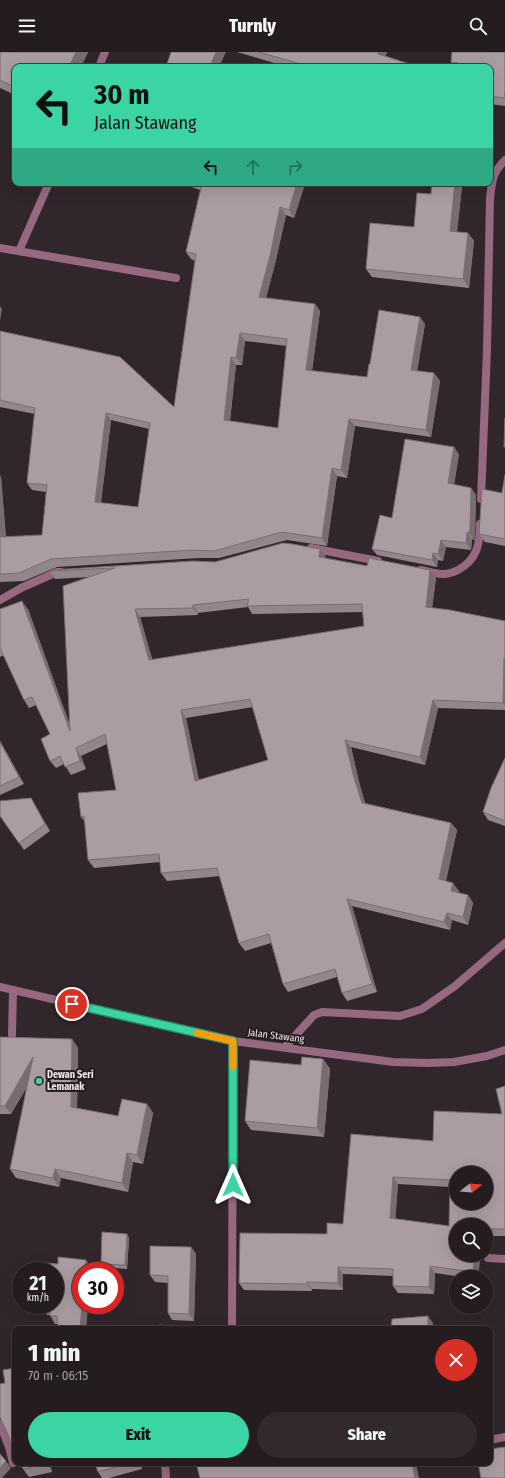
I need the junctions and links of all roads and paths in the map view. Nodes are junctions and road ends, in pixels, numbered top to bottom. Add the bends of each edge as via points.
1 (105, 52) edge
2 (100, 64) edge
3 (505, 160) edge
4 (493, 175) edge
5 (48, 186) edge
6 (491, 186) edge
7 (0, 248) edge
8 (19, 251) junction
9 (176, 278) dead end
10 (304, 547) edge
11 (383, 562) edge
12 (414, 568) edge
13 (73, 571) edge
14 (0, 600) edge
15 (505, 943) edge
16 (0, 987) edge
17 (13, 990) junction
18 (12, 1034) dead end
19 (233, 1041) junction
20 (285, 1047) junction
21 (505, 1050) edge
22 (493, 1258) edge
23 (505, 1259) edge
24 (232, 1326) edge
25 (0, 1424) edge
26 (505, 1437) edge
27 (493, 1439) edge
28 (12, 1459) edge
29 (164, 1466) edge
30 (166, 1478) edge

1 - 2 street
3 - 4 street
5 - 8 street
6 - 12 street via 478,548 473,558 455,572 444,574
7 - 8 street
8 - 9 street
10 - 11 street
13 - 14 street via 58,572
15 - 20 street via 455,986 422,1009 400,1016 322,1012 314,1015
16 - 17 street, Jalan Stawang
17 - 18 street
17 - 19 street, Jalan Stawang
19 - 20 street, Jalan Stawang
19 - 24 street
20 - 21 street, Jalan Stawang via 393,1062 428,1063 454,1062
22 - 23 street
25 - 28 street
26 - 27 street
29 - 30 street

